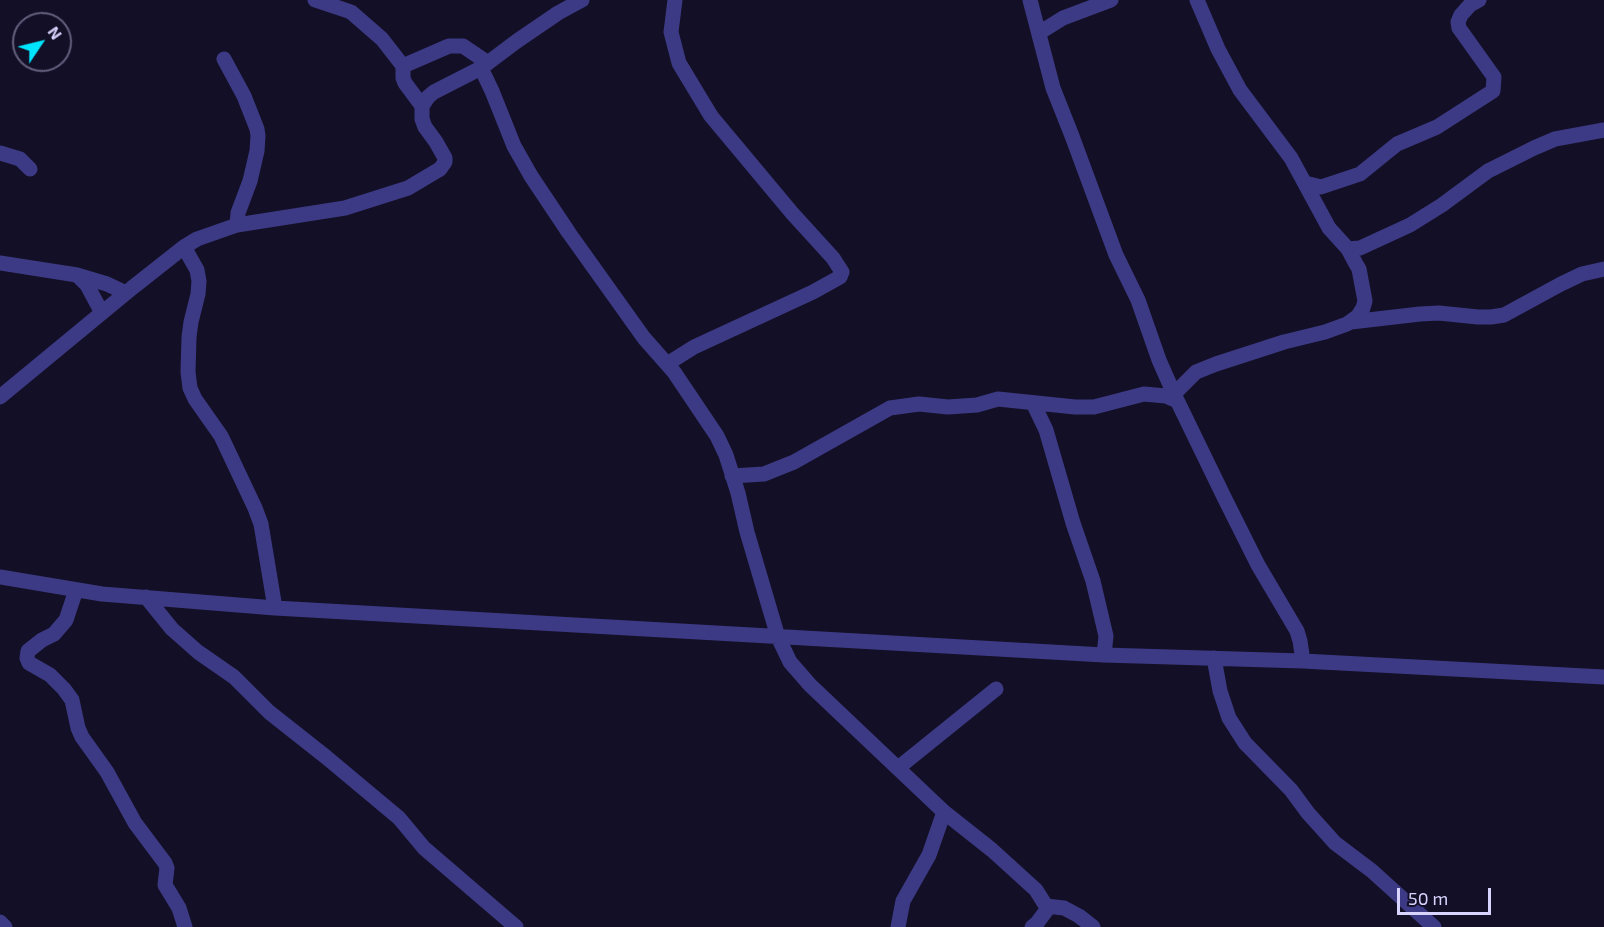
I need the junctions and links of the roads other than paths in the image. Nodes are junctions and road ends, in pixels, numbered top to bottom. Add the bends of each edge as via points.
1 (315, 0) edge
2 (582, 0) edge
3 (675, 0) edge
4 (1030, 0) edge
5 (1111, 0) edge
6 (1197, 0) edge
7 (1479, 0) edge
8 (1039, 33) junction
9 (224, 59) dead end
10 (484, 65) junction
11 (403, 66) junction
12 (425, 102) junction
13 (1604, 129) edge
14 (0, 153) edge
15 (30, 169) dead end
16 (1317, 193) junction
17 (237, 225) junction
18 (184, 247) junction
19 (1354, 249) junction
20 (0, 263) edge
21 (1604, 269) edge
22 (77, 275) junction
23 (126, 293) junction
24 (1365, 301) junction
25 (102, 313) junction
26 (1379, 318) junction
27 (1351, 322) junction
28 (667, 364) junction
29 (0, 397) edge
30 (1175, 398) junction
31 (1033, 403) junction
32 (732, 476) junction
33 (0, 577) edge
34 (76, 590) junction
35 (146, 597) junction
36 (275, 608) junction
37 (778, 636) junction
38 (1104, 655) junction
39 (1214, 658) junction
40 (1303, 661) junction
41 (1604, 677) edge
42 (996, 689) dead end
43 (898, 768) junction
44 (944, 812) junction
45 (1046, 906) junction
46 (0, 922) edge
47 (508, 924) edge
48 (5, 927) edge
49 (185, 927) edge
50 (897, 927) edge
51 (1032, 927) edge
52 (1093, 927) edge
53 (1434, 927) edge

1 - 11 street via 351,12 382,39
2 - 10 street
3 - 28 street via 671,32 679,63 711,116 842,272 813,292 694,347
4 - 8 street
5 - 8 street via 1062,18
6 - 16 street via 1240,90 1305,183
7 - 16 street via 1470,5 1458,22 1494,77 1493,90 1437,127 1397,144 1360,174
8 - 30 street via 1053,88
9 - 17 street via 244,96 258,136
10 - 11 street via 463,46 448,46
10 - 12 street via 434,92
10 - 28 street via 514,146 531,176 644,338
11 - 12 street via 404,80
12 - 17 street via 422,119 445,158 440,169 408,188 345,208
13 - 19 street via 1555,138 1534,148 1488,171 1410,225
14 - 15 street via 20,159
16 - 19 street via 1329,228
17 - 18 street
18 - 23 street
18 - 36 street via 199,281 189,337 190,388 221,436 255,508
19 - 24 street
20 - 22 street
21 - 26 street via 1582,274 1504,315 1439,313
22 - 23 street
22 - 25 street
23 - 25 street
24 - 26 street
24 - 27 street
25 - 29 street
26 - 27 street
27 - 30 street via 1196,372
28 - 32 street via 717,436
30 - 31 street via 1144,394 1094,407
30 - 40 street via 1258,565 1297,631
31 - 32 street via 998,399 977,405 890,408 794,462 764,474
31 - 38 street via 1046,430 1094,581 1106,636
32 - 37 street
33 - 34 street
34 - 35 street
34 - 49 street via 66,620 54,634 28,651 27,658 50,675 72,700 82,737 135,823 165,863 165,885
35 - 36 street
35 - 47 street via 172,629 399,818 424,848
36 - 37 street
37 - 38 street
37 - 43 street via 790,662 810,685
38 - 39 street
39 - 40 street
39 - 53 street via 1229,718 1245,743 1291,790 1327,835
40 - 41 street
42 - 43 street
43 - 44 street
44 - 45 street via 1030,884
44 - 50 street via 929,855 903,901
45 - 51 street
45 - 52 street via 1064,908
46 - 48 street

